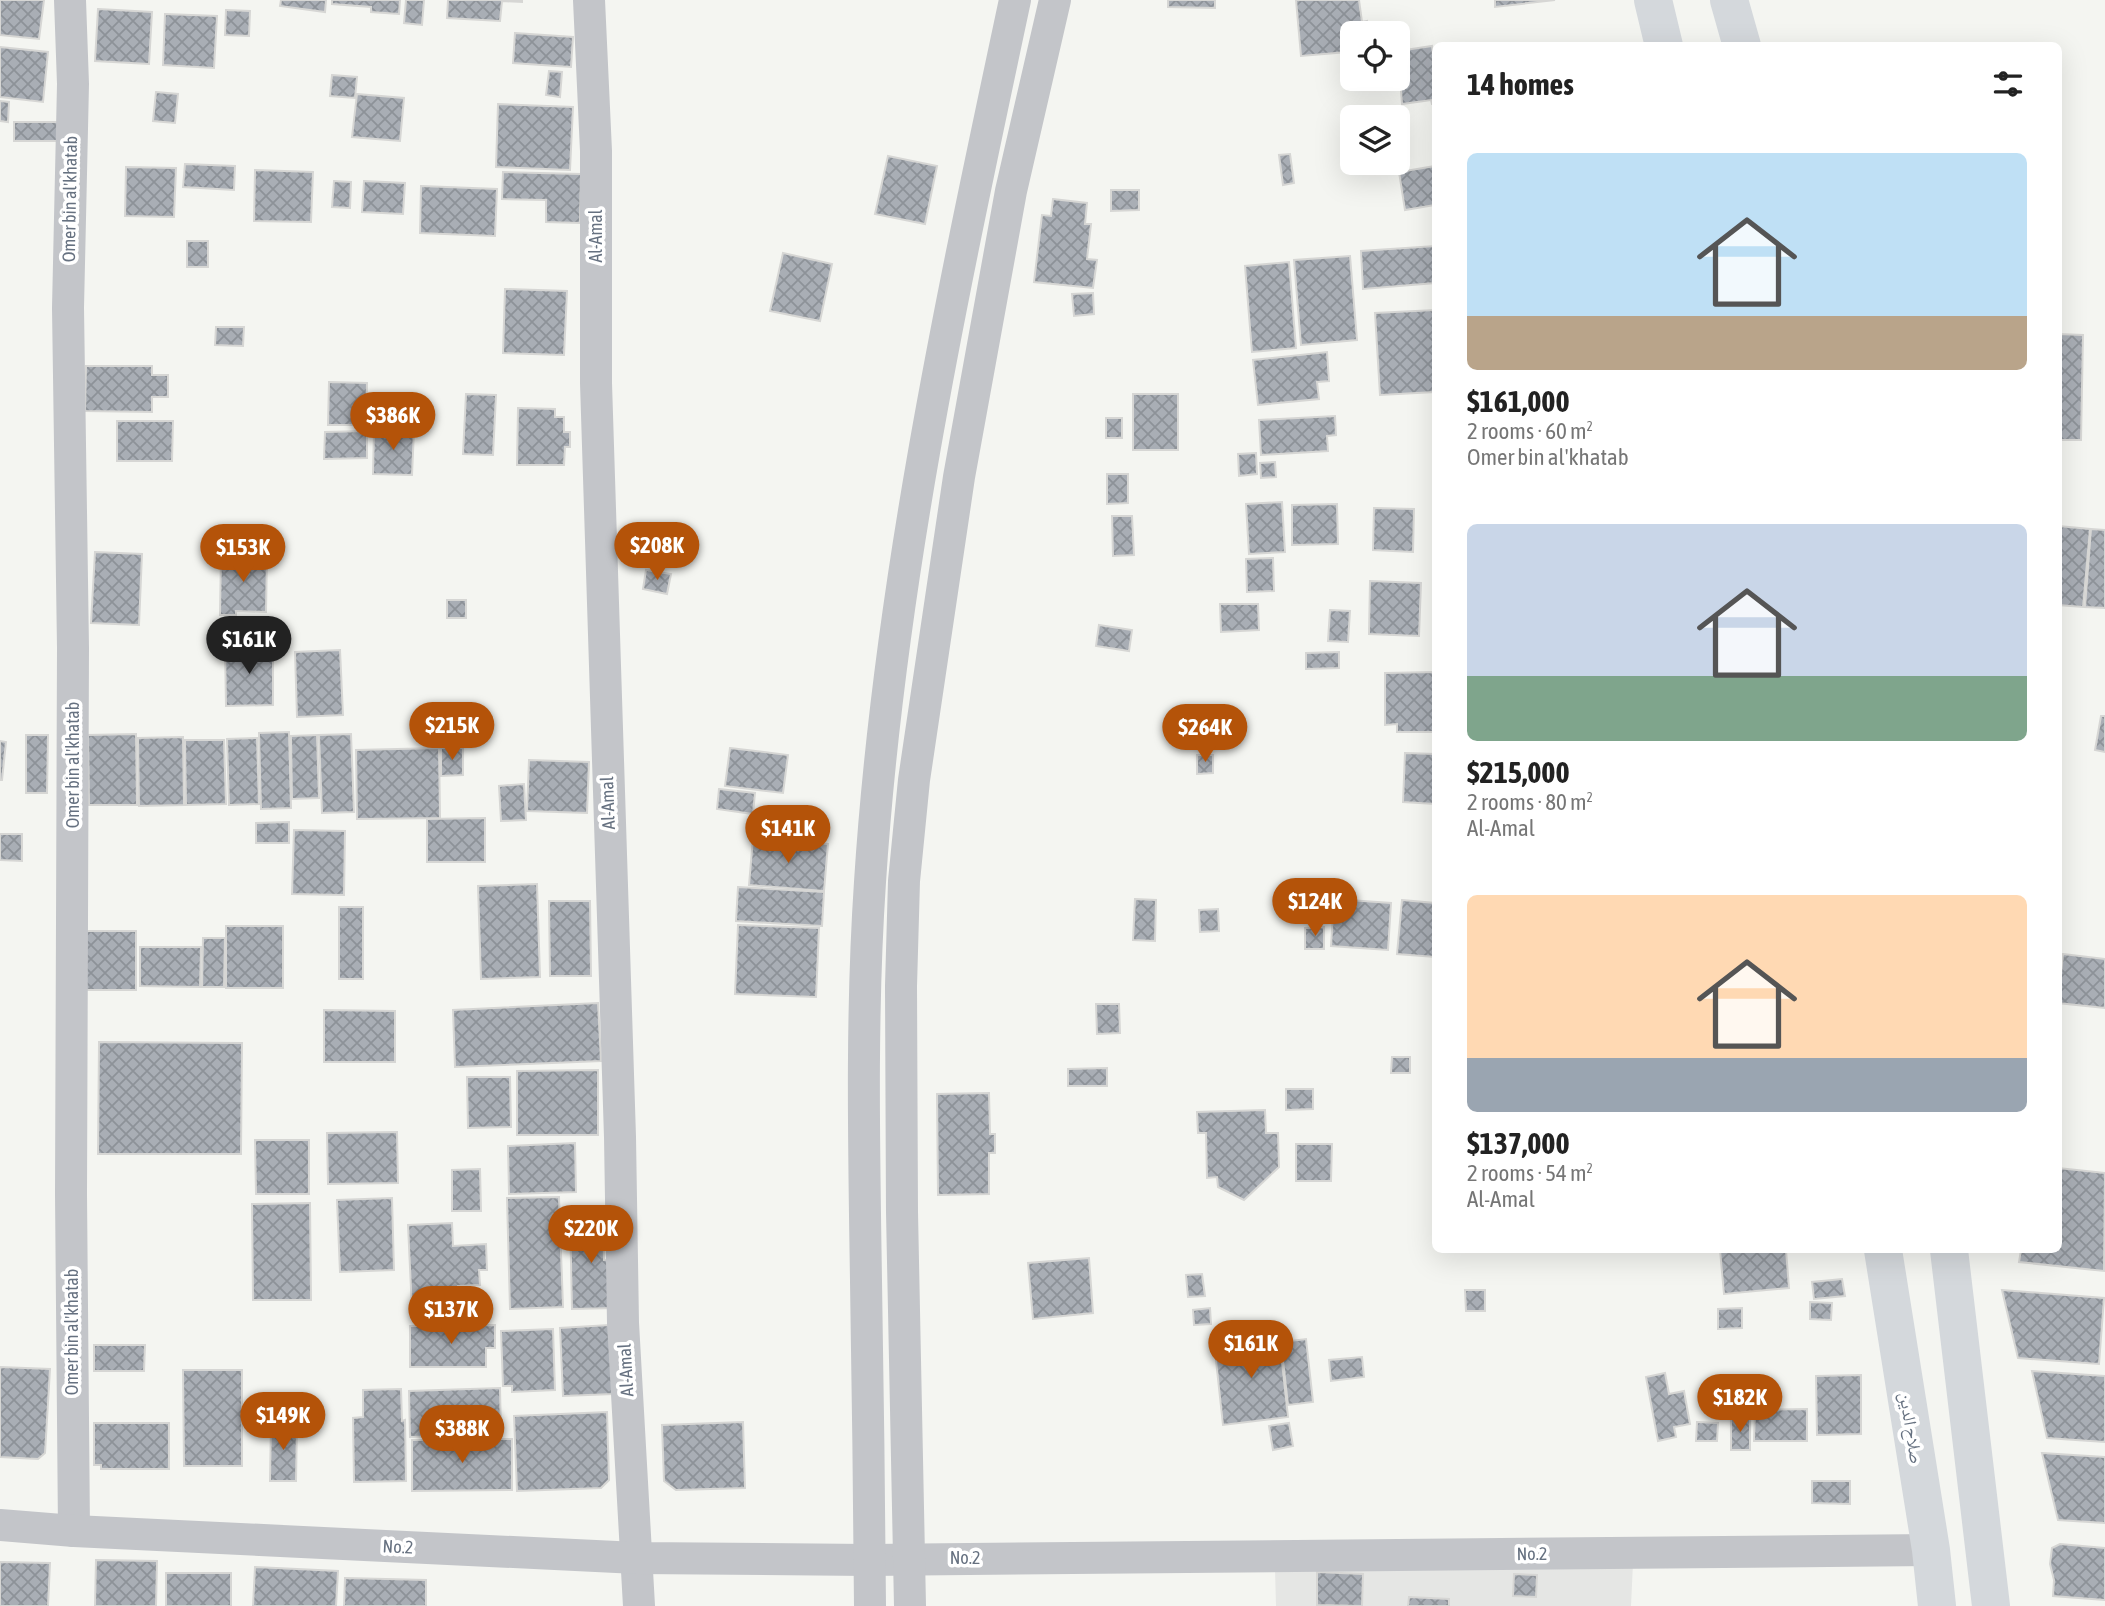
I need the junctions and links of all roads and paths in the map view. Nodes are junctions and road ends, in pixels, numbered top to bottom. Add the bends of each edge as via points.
1 (70, 0) edge
2 (589, 0) edge
3 (1015, 0) edge
4 (1055, 0) edge
5 (1653, 0) edge
6 (1729, 0) edge
7 (1663, 42) edge
8 (1741, 42) edge
9 (1883, 1253) edge
10 (1949, 1253) edge
11 (0, 1525) edge
12 (74, 1531) junction
13 (1931, 1550) junction
14 (637, 1558) junction
15 (909, 1558) junction
16 (869, 1560) junction
17 (639, 1606) edge
18 (870, 1606) edge
19 (910, 1606) edge
20 (1937, 1606) edge
21 (1991, 1606) edge

1 - 12 street, Omer bin al'khatab
2 - 14 street, Al-Amal via 623,1323
3 - 16 street via 926,443 880,764 869,885 863,1113
4 - 15 street via 1011,191 961,463 912,793 901,986
5 - 7 highway
6 - 8 highway
9 - 13 highway, صلاح الدين
10 - 21 highway
11 - 12 street, No.2
12 - 14 street, No.2
13 - 15 street, No.2
13 - 20 highway, صلاح الدين
14 - 16 street, No.2
14 - 17 street, Al-Amal
15 - 16 street, No.2
15 - 19 street
16 - 18 street

